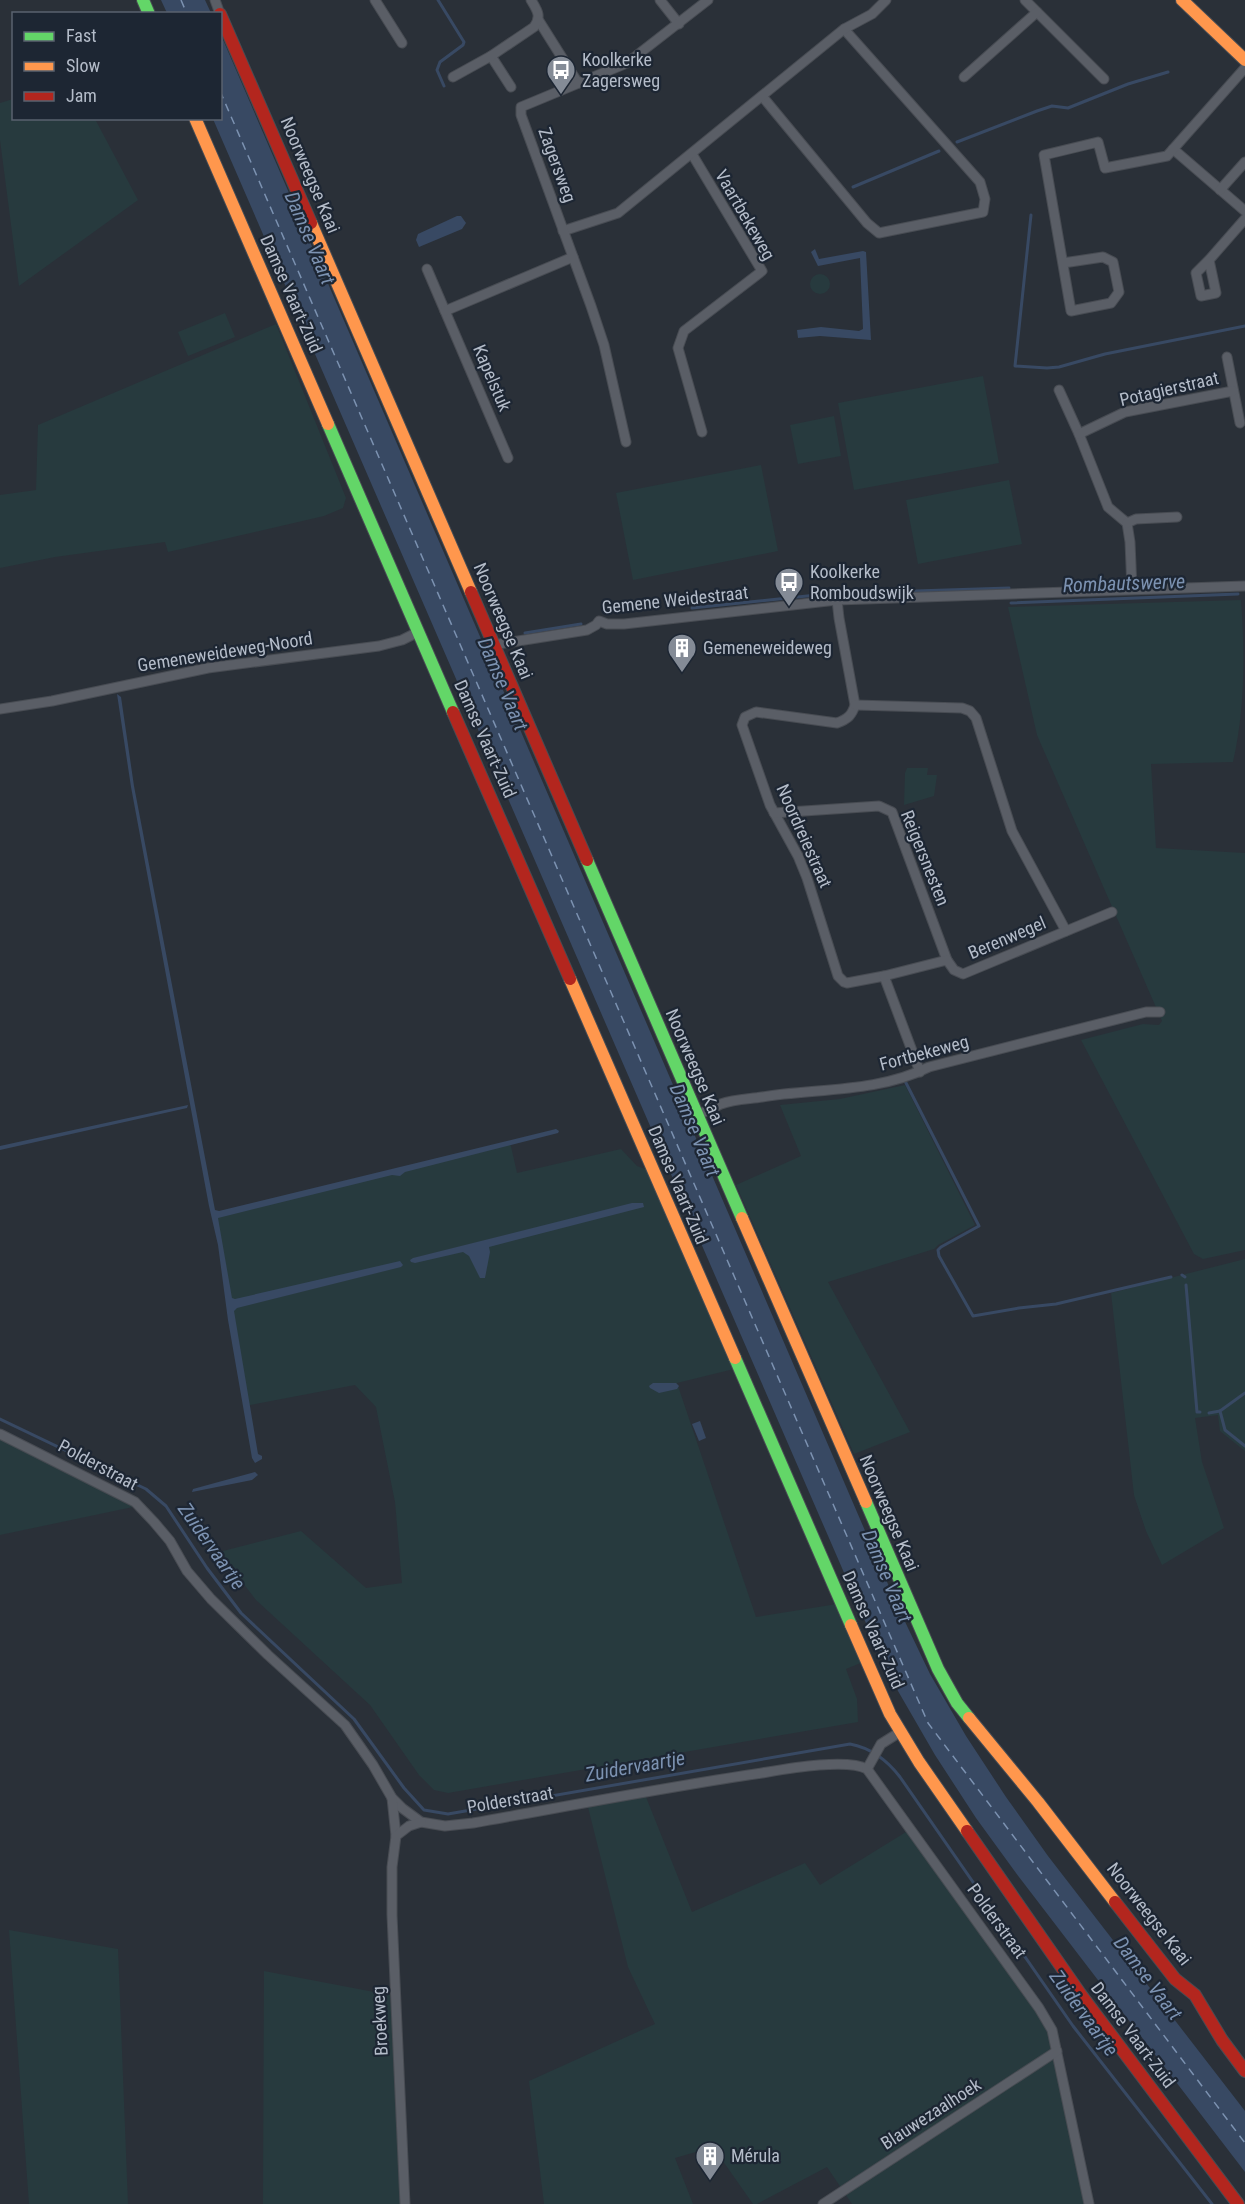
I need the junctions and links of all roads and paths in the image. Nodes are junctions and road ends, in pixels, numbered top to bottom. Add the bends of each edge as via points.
1 (375, 0) edge
2 (531, 0) edge
3 (660, 0) edge
4 (708, 0) edge
5 (886, 0) edge
6 (1025, 0) edge
7 (1182, 0) edge
8 (1037, 12) junction
9 (222, 19) edge
10 (539, 21) junction
11 (679, 24) junction
12 (844, 29) junction
13 (402, 43) dead end
14 (491, 56) junction
15 (1245, 60) edge
16 (1245, 68) edge
17 (453, 77) dead end
18 (964, 77) dead end
19 (1104, 79) dead end
20 (578, 83) junction
21 (511, 87) dead end
22 (762, 96) junction
23 (196, 120) edge
24 (1173, 149) junction
25 (692, 154) junction
26 (1245, 162) edge
27 (1220, 190) junction
28 (1245, 211) edge
29 (1245, 219) edge
30 (563, 231) junction
31 (573, 257) junction
32 (1209, 260) dead end
33 (1063, 263) junction
34 (427, 269) dead end
35 (445, 311) junction
36 (1227, 357) dead end
37 (1059, 390) dead end
38 (1233, 391) junction
39 (1240, 423) dead end
40 (702, 432) dead end
41 (1079, 434) junction
42 (626, 442) dead end
43 (508, 458) dead end
44 (1177, 518) dead end
45 (1127, 523) junction
46 (1245, 586) edge
47 (1132, 589) junction
48 (837, 600) junction
49 (418, 632) junction
50 (493, 645) junction
51 (855, 705) junction
52 (0, 709) edge
53 (774, 813) junction
54 (1112, 912) dead end
55 (1066, 931) junction
56 (947, 960) junction
57 (884, 976) junction
58 (1160, 1012) dead end
59 (920, 1072) junction
60 (696, 1114) junction
61 (0, 1434) edge
62 (900, 1732) junction
63 (868, 1765) junction
64 (392, 1798) junction
65 (421, 1822) junction
66 (396, 1836) junction
67 (1057, 2051) junction
68 (1245, 2071) edge
69 (405, 2204) edge
70 (823, 2204) edge
71 (1089, 2204) edge
72 (1238, 2204) edge

1 - 13 street
2 - 10 street via 539,12
3 - 11 street
4 - 11 street, Zagersweg
5 - 12 street via 872,14
6 - 8 street
7 - 15 street
8 - 18 street
8 - 19 street
9 - 50 street, Noorweegse Kaai
10 - 14 street
10 - 20 street
11 - 20 street, Zagersweg via 627,63
12 - 22 street
12 - 22 street via 980,182 985,199 983,212 879,233 867,224
14 - 17 street
14 - 21 street
16 - 24 street
20 - 30 street, Zagersweg via 521,107 520,115
22 - 25 street
23 - 49 street, Damse Vaart-Zuid
24 - 27 street
24 - 33 street via 1167,156 1105,168 1098,142 1044,155
25 - 30 street via 618,213
25 - 40 street, Vaartbekeweg via 762,272 684,331 678,348
26 - 27 street
27 - 28 street
29 - 32 street
30 - 31 street, Zagersweg
31 - 35 street
31 - 42 street, Zagersweg via 604,345
33 - 33 street via 1071,311 1111,303 1119,292 1113,262 1103,257
34 - 35 street, Kapelstuk
35 - 43 street, Kapelstuk
36 - 38 street, Potagierstraat
37 - 41 street
38 - 39 street, Potagierstraat
38 - 41 street, Potagierstraat via 1125,412
41 - 45 street via 1108,507
44 - 45 street via 1136,519
45 - 47 street
46 - 47 street, Gemene Weidestraat
47 - 48 street, Gemene Weidestraat
48 - 50 street, Gemene Weidestraat via 624,624 599,621 587,630
48 - 51 street
49 - 52 street, Gemeneweideweg-Noord via 379,646 208,668
49 - 62 street, Damse Vaart-Zuid
50 - 60 street, Noorweegse Kaai
51 - 53 street, Noordreiestraat via 846,720 837,723 756,712 745,717 742,726
51 - 55 street via 970,711 976,718 1012,831
53 - 56 street, Reigersnesten via 879,806 892,812
53 - 57 street, Noordreiestraat via 807,878 838,976 848,983
54 - 55 street, Berenwegel
55 - 56 street, Berenwegel via 963,974
56 - 57 street, Berenwegel
57 - 59 street
58 - 59 street, Fortbekeweg via 1146,1012
59 - 60 street, Fortbekeweg via 844,1090 736,1101
60 - 68 street, Noorweegse Kaai via 907,1601 957,1703 1045,1809 1175,1978 1195,1995
61 - 64 street, Polderstraat via 146,1511 211,1599 345,1725
62 - 63 street via 879,1747
62 - 72 street, Damse Vaart-Zuid via 1081,1995
63 - 65 street, Polderstraat via 802,1767 473,1823 445,1826
63 - 67 street, Polderstraat via 1039,2008 1052,2030
64 - 65 street, Polderstraat
64 - 66 street, Broekweg
65 - 66 street
66 - 69 street, Broekweg via 392,1915
67 - 70 street, Blauwezaalhoek
67 - 71 street, Polderstraat

